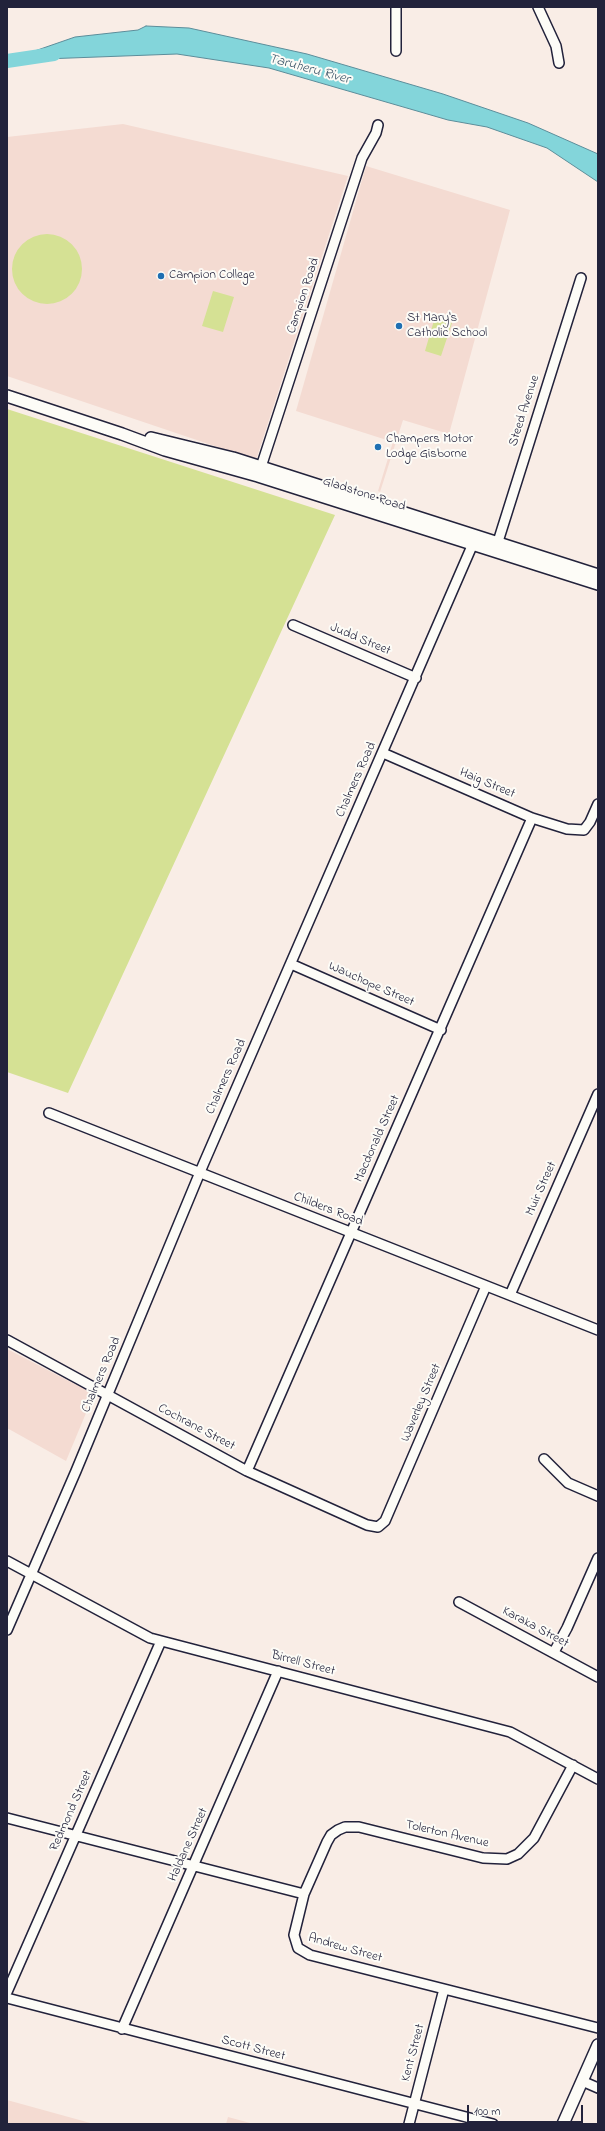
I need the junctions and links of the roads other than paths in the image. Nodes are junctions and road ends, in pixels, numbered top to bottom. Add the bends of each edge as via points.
1 (396, 7) edge
2 (538, 7) edge
3 (396, 51) dead end
4 (559, 63) dead end
5 (378, 125) dead end
6 (581, 278) dead end
7 (7, 396) edge
8 (260, 472) junction
9 (475, 540) junction
10 (496, 547) junction
11 (598, 575) edge
12 (598, 584) edge
13 (293, 625) dead end
14 (416, 678) junction
15 (383, 753) junction
16 (598, 804) edge
17 (532, 818) junction
18 (291, 964) junction
19 (441, 1030) junction
20 (598, 1096) edge
21 (49, 1113) dead end
22 (199, 1174) junction
23 (351, 1233) junction
24 (486, 1286) junction
25 (510, 1295) junction
26 (598, 1330) edge
27 (7, 1340) edge
28 (107, 1395) junction
29 (544, 1459) dead end
30 (247, 1471) junction
31 (598, 1496) edge
32 (378, 1527) joint
33 (598, 1558) edge
34 (7, 1561) edge
35 (31, 1574) junction
36 (459, 1602) dead end
37 (7, 1630) edge
38 (161, 1641) junction
39 (554, 1652) junction
40 (278, 1671) junction
41 (598, 1677) edge
42 (573, 1765) junction
43 (598, 1779) edge
44 (7, 1818) edge
45 (76, 1836) junction
46 (194, 1866) junction
47 (304, 1894) junction
48 (444, 1989) junction
49 (7, 1992) edge
50 (7, 1998) edge
51 (598, 2028) edge
52 (122, 2029) junction
53 (598, 2046) edge
54 (582, 2081) junction
55 (598, 2088) edge
56 (414, 2104) junction
57 (409, 2124) edge
58 (493, 2124) edge
59 (563, 2124) edge

1 - 3 street
2 - 4 street via 556,46
5 - 8 street, Campion Road via 362,158
6 - 10 street, Steed Avenue
7 - 8 main road, Gladstone Road via 122,434 144,436 233,458
8 - 9 main road, Gladstone Road
9 - 10 main road, Gladstone Road
9 - 14 street, Chalmers Road
10 - 11 main road, Gladstone Road
10 - 12 main road, Gladstone Road
13 - 14 street, Judd Street
14 - 15 street, Chalmers Road
15 - 17 street, Haig Street
15 - 18 street, Chalmers Road
16 - 17 street, Haig Street via 584,830 574,830
17 - 19 street, Macdonald Street
18 - 19 street, Wauchope Street
18 - 22 street, Chalmers Road
19 - 23 street, Macdonald Street
20 - 25 street, Muir Street
21 - 22 street, Childers Road
22 - 23 street, Childers Road
22 - 28 street, Chalmers Road
23 - 24 street, Childers Road
23 - 30 street, Macdonald Street
24 - 25 street, Childers Road
24 - 32 street, Waverley Street via 385,1521
25 - 26 street, Childers Road
27 - 28 street, Cochrane Street
28 - 30 street, Cochrane Street
28 - 35 street, Chalmers Road
29 - 31 street via 568,1483
30 - 32 street, Cochrane Street via 367,1525
33 - 39 street
34 - 35 street, Birrell Street
35 - 37 street, Chalmers Road
35 - 38 street, Birrell Street via 140,1633
36 - 39 street, Karaka Street
38 - 40 street, Birrell Street
38 - 45 street, Redmond Street
39 - 41 street, Karaka Street
40 - 42 street, Birrell Street via 510,1732
40 - 46 street, Haldane Street
42 - 43 street, Birrell Street
42 - 47 street, Tolerton Avenue via 534,1838 518,1854 496,1860 483,1858 359,1827 344,1827 331,1835
44 - 45 street
45 - 46 street
45 - 49 street, Redmond Street
46 - 47 street
46 - 52 street, Haldane Street
47 - 48 street, Andrew Street via 294,1935 295,1942 303,1952
48 - 51 street, Andrew Street
48 - 56 street, Kent Street
50 - 52 street, Scott Street
52 - 56 street, Scott Street
53 - 54 main road
54 - 55 street
54 - 59 main road
56 - 57 street, Kent Street
56 - 58 street, Scott Street

